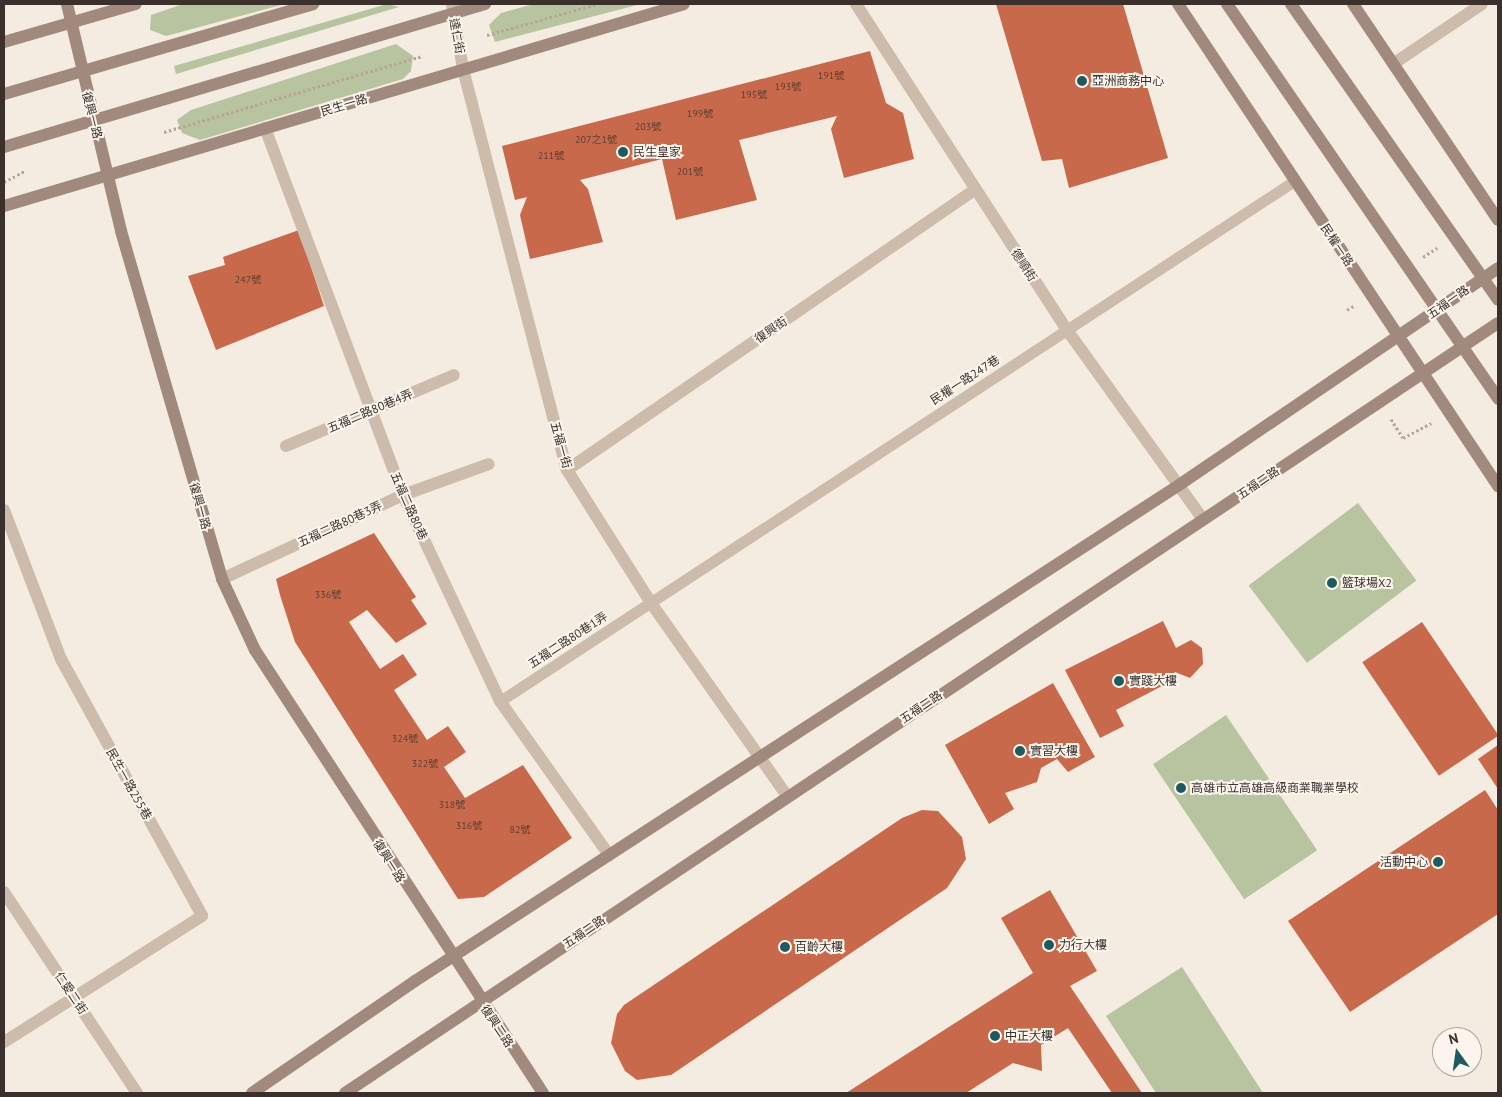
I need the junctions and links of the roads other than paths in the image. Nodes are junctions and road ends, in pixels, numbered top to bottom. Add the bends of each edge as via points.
1 (67, 4) edge
2 (136, 4) edge
3 (313, 4) edge
4 (485, 4) edge
5 (684, 4) edge
6 (856, 4) edge
7 (1178, 4) edge
8 (1226, 4) edge
9 (1291, 4) edge
10 (1353, 4) edge
11 (1482, 4) edge
12 (452, 8) edge
13 (70, 23) junction
14 (4, 42) edge
15 (1393, 64) junction
16 (463, 69) junction
17 (81, 71) junction
18 (4, 94) edge
19 (93, 121) junction
20 (265, 128) junction
21 (4, 147) edge
22 (107, 175) junction
23 (1294, 181) junction
24 (975, 190) junction
25 (4, 206) edge
26 (1498, 220) edge
27 (1498, 268) edge
28 (1484, 278) junction
29 (1498, 300) edge
30 (1438, 309) junction
31 (1498, 323) edge
32 (1067, 330) junction
33 (1398, 337) junction
34 (1463, 346) junction
35 (1423, 373) junction
36 (454, 375) dead end
37 (1498, 399) edge
38 (370, 410) junction
39 (286, 446) dead end
40 (489, 464) dead end
41 (567, 470) junction
42 (1179, 485) junction
43 (1498, 486) edge
44 (403, 495) junction
45 (4, 510) edge
46 (1203, 519) junction
47 (222, 579) junction
48 (651, 602) junction
49 (500, 701) junction
50 (760, 757) junction
51 (787, 796) junction
52 (609, 855) junction
53 (4, 892) edge
54 (452, 957) junction
55 (73, 996) junction
56 (480, 1001) junction
57 (4, 1042) edge
58 (137, 1093) edge
59 (252, 1093) edge
60 (345, 1093) edge
61 (543, 1093) edge

1 - 13 street, 復興一路
2 - 13 street
3 - 17 street
4 - 12 street
5 - 16 street, 民生一路
6 - 24 street, 德順街
7 - 23 street, 民權一路
8 - 30 street
9 - 28 street
10 - 15 street
11 - 15 street
12 - 16 street, 達仁街
12 - 19 street
13 - 14 street
13 - 17 street, 復興一路
15 - 26 street
16 - 20 street, 民生一路
16 - 41 street, 五福一街
17 - 18 street
17 - 19 street, 復興一路
19 - 21 street
19 - 22 street, 復興一路
20 - 22 street, 民生一路
20 - 38 street, 五福二路80巷
22 - 25 street, 民生一路
22 - 47 street, 復興一路
23 - 32 lane, 民權一路247巷
23 - 33 street, 民權一路
24 - 32 street, 德順街
24 - 41 street, 復興街
27 - 28 street, 五福一路
28 - 29 street
28 - 30 street, 五福一路
30 - 33 street, 五福一路
30 - 34 street
31 - 34 street, 五福二路
32 - 42 street, 德順街
32 - 48 lane, 民權一路247巷
33 - 35 street, 民權一路
33 - 42 street
34 - 35 street, 五福二路
34 - 37 street
35 - 43 street, 民權一路
35 - 46 street, 五福二路
36 - 38 street, 五福二路80巷4弄
38 - 39 street, 五福二路80巷4弄
38 - 44 street, 五福二路80巷
40 - 44 street, 五福二路80巷3弄
41 - 48 street, 五福一街
42 - 46 street, 德順街
42 - 50 street
44 - 47 street, 五福二路80巷3弄
44 - 49 street, 五福二路80巷
45 - 55 street, 民生一路255巷 via 61,659 202,916
46 - 51 street, 五福二路
47 - 54 street, 復興一路 via 255,650
48 - 49 lane, 五福二路80巷1弄
48 - 50 street, 五福一街
49 - 52 street, 五福二路80巷
50 - 51 street, 五福一街
50 - 52 street
51 - 56 street, 五福二路
52 - 54 street
53 - 55 street, 仁愛二街
54 - 56 street, 復興二路
54 - 59 street
55 - 57 street
55 - 58 street, 仁愛二街
56 - 60 street, 五福二路
56 - 61 street, 復興二路

